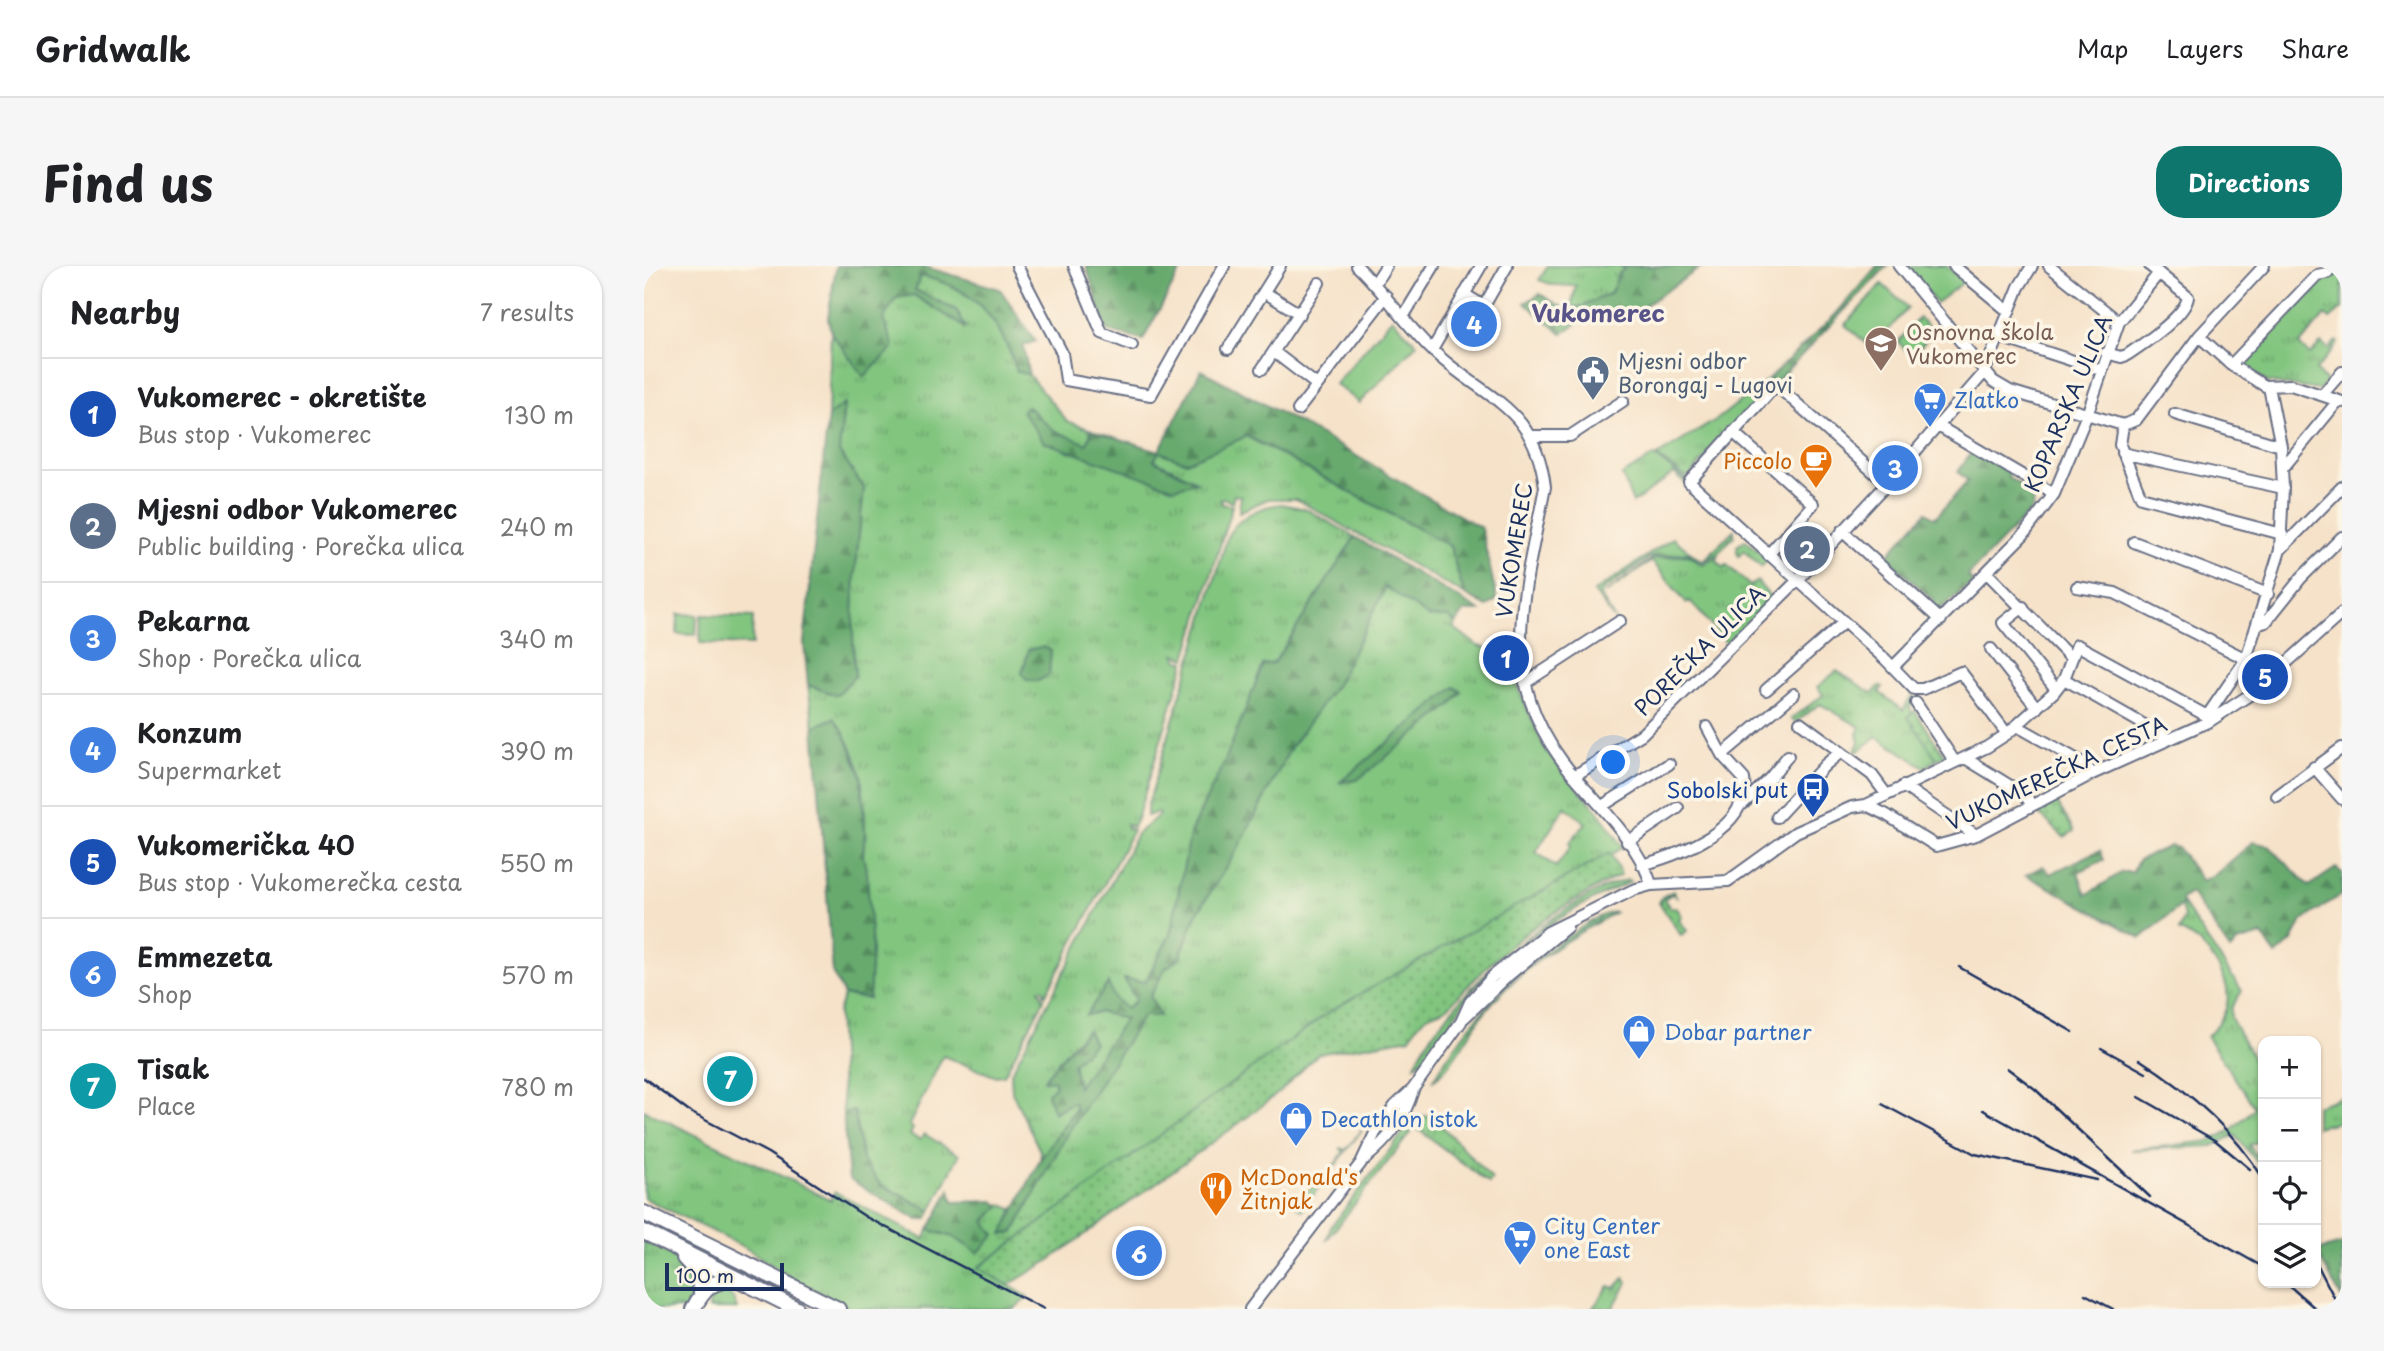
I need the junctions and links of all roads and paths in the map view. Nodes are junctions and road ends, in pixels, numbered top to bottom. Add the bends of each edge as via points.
1 (1017, 266) edge
2 (1074, 266) edge
3 (1224, 266) edge
4 (1280, 266) edge
5 (1357, 266) edge
6 (1386, 266) edge
7 (1434, 266) edge
8 (1481, 266) edge
9 (1507, 266) edge
10 (1899, 266) edge
11 (1954, 266) edge
12 (2032, 266) edge
13 (2049, 266) edge
14 (2264, 266) edge
15 (2333, 266) edge
16 (2160, 270) edge
17 (1320, 283) dead end
18 (1375, 283) junction
19 (1264, 292) junction
20 (1464, 294) junction
21 (1386, 296) junction
22 (2008, 311) junction
23 (1300, 314) junction
24 (1403, 317) junction
25 (2119, 322) junction
26 (2199, 336) junction
27 (2000, 337) junction
28 (1132, 345) dead end
29 (1228, 349) dead end
30 (1432, 350) junction
31 (1274, 352) junction
32 (2106, 353) junction
33 (2231, 365) junction
34 (1262, 369) dead end
35 (2101, 370) junction
36 (2342, 372) edge
37 (1984, 373) junction
38 (1317, 385) junction
39 (2269, 387) junction
40 (2322, 395) junction
41 (1623, 401) dead end
42 (2340, 402) edge
43 (1298, 410) dead end
44 (2088, 412) junction
45 (2175, 415) dead end
46 (2123, 425) junction
47 (1938, 426) junction
48 (1733, 432) junction
49 (1532, 436) junction
50 (2281, 446) junction
51 (2122, 453) junction
52 (2281, 469) junction
53 (1887, 484) junction
54 (2342, 487) edge
55 (2284, 488) junction
56 (2054, 494) junction
57 (1842, 531) junction
58 (2282, 534) junction
59 (2342, 537) edge
60 (2134, 542) dead end
61 (2280, 550) junction
62 (1768, 555) junction
63 (1987, 573) junction
64 (1797, 581) junction
65 (2077, 587) dead end
66 (2269, 594) junction
67 (2023, 607) junction
68 (2342, 613) edge
69 (1941, 620) junction
70 (1620, 621) dead end
71 (1843, 623) junction
72 (2259, 624) junction
73 (1990, 649) dead end
74 (2070, 657) junction
75 (2246, 659) junction
76 (1893, 667) junction
77 (2064, 679) junction
78 (1525, 682) junction
79 (2056, 689) junction
80 (1766, 690) dead end
81 (1794, 694) dead end
82 (1916, 703) dead end
83 (2037, 708) junction
84 (2209, 719) junction
85 (1800, 722) dead end
86 (2017, 726) junction
87 (1707, 727) dead end
88 (2007, 734) junction
89 (2169, 739) junction
90 (2342, 748) edge
91 (1841, 752) junction
92 (1722, 755) junction
93 (1788, 756) dead end
94 (1960, 760) junction
95 (1669, 764) dead end
96 (2314, 767) junction
97 (2092, 774) junction
98 (1574, 776) junction
99 (1903, 786) junction
100 (1885, 794) junction
101 (2277, 796) dead end
102 (2342, 800) edge
103 (1742, 804) junction
104 (2031, 804) junction
105 (1866, 805) junction
106 (1602, 806) junction
107 (1678, 808) dead end
108 (1777, 817) dead end
109 (1976, 835) junction
110 (1627, 842) junction
111 (1642, 865) junction
112 (1651, 885) junction
113 (644, 1213) edge
114 (644, 1232) edge
115 (666, 1243) junction
116 (738, 1280) junction
117 (702, 1292) junction
118 (1250, 1308) edge
119 (694, 1309) edge
120 (797, 1309) edge
121 (838, 1309) edge

1 - 3 street via 1062,353 1066,380 1152,395
2 - 28 street via 1102,333
4 - 19 street
5 - 18 street, VUKOMEREC
6 - 18 street
7 - 24 street
8 - 20 street
9 - 20 street via 1484,306
10 - 37 street via 1975,356
11 - 22 street
12 - 22 street, POREČKA ULICA
13 - 25 street
14 - 26 street
15 - 33 street via 2317,275
16 - 25 street, KOPARSKA ULICA
16 - 32 street via 2188,297 2186,304 2127,355
17 - 23 street
18 - 21 street, VUKOMEREC
19 - 23 street
19 - 29 street
20 - 30 street
21 - 24 street, VUKOMEREC
21 - 38 street
22 - 27 street, POREČKA ULICA
23 - 31 street
24 - 30 street, VUKOMEREC
25 - 32 street, KOPARSKA ULICA
26 - 33 street
26 - 46 street via 2136,420
27 - 35 street
27 - 37 street, POREČKA ULICA
30 - 49 street, VUKOMEREC via 1514,413
31 - 34 street
31 - 38 street
32 - 35 street, KOPARSKA ULICA
33 - 39 street
35 - 44 street, KOPARSKA ULICA
36 - 40 street
37 - 44 street via 2010,391
37 - 47 street, POREČKA ULICA
38 - 43 street
39 - 40 street via 2291,385
39 - 50 street
40 - 42 street
41 - 49 street via 1570,436
42 - 52 street
44 - 46 street
44 - 56 street, KOPARSKA ULICA
45 - 50 street
46 - 51 street
47 - 53 street, POREČKA ULICA
47 - 56 street
48 - 53 street via 1776,385
48 - 62 street via 1689,482
48 - 62 street via 1813,504
49 - 78 street, VUKOMEREC via 1545,488 1519,628
50 - 52 street
51 - 55 street
51 - 58 street via 2141,498
52 - 55 street
53 - 57 street, POREČKA ULICA
54 - 61 street
55 - 58 street
56 - 63 street, KOPARSKA ULICA
57 - 64 street, POREČKA ULICA
57 - 69 street
58 - 61 street
59 - 72 street via 2266,622
60 - 66 street
61 - 66 street
62 - 64 street
63 - 67 street
63 - 69 street, KOPARSKA ULICA
64 - 71 street
64 - 98 street, POREČKA ULICA via 1642,734
65 - 75 street via 2115,593
66 - 72 street
67 - 74 street
67 - 79 street via 2003,623
68 - 84 street, VUKOMEREČKA CESTA via 2254,692
69 - 76 street, KOPARSKA ULICA
70 - 78 street
71 - 76 street
71 - 80 street
72 - 75 street
73 - 83 street
74 - 77 street
74 - 84 street via 2077,645
75 - 84 street
76 - 88 street via 1914,689 1961,672
77 - 79 street
77 - 89 street
78 - 98 street, VUKOMEREC via 1549,741
79 - 83 street
81 - 92 street
82 - 94 street
83 - 86 street
84 - 89 street, VUKOMEREČKA CESTA
85 - 91 street
86 - 88 street
86 - 97 street via 2085,764
87 - 92 street
88 - 94 street
89 - 97 street, VUKOMEREČKA CESTA
90 - 96 street
91 - 100 street via 1872,775
91 - 108 street
92 - 103 street via 1744,779
93 - 103 street
94 - 99 street
94 - 104 street via 2025,795
95 - 106 street
96 - 101 street
96 - 102 street
97 - 104 street, VUKOMEREČKA CESTA
98 - 106 street, VUKOMEREC
99 - 100 street
99 - 109 street
100 - 105 street
103 - 111 street via 1723,827 1673,856
104 - 109 street, VUKOMEREČKA CESTA
105 - 109 street, VUKOMEREČKA CESTA via 1936,846
105 - 112 street via 1796,832 1728,881
106 - 110 street, VUKOMEREC
107 - 110 street
110 - 111 street, VUKOMEREC
111 - 112 street, VUKOMEREC
112 - 118 street via 1576,917 1529,945 1493,976 1470,1002 1413,1089 1406,1114 1361,1163
113 - 121 main road
114 - 115 main road
115 - 116 main road
115 - 117 main road via 694,1266
116 - 117 main road via 716,1282
116 - 120 main road
117 - 119 main road

